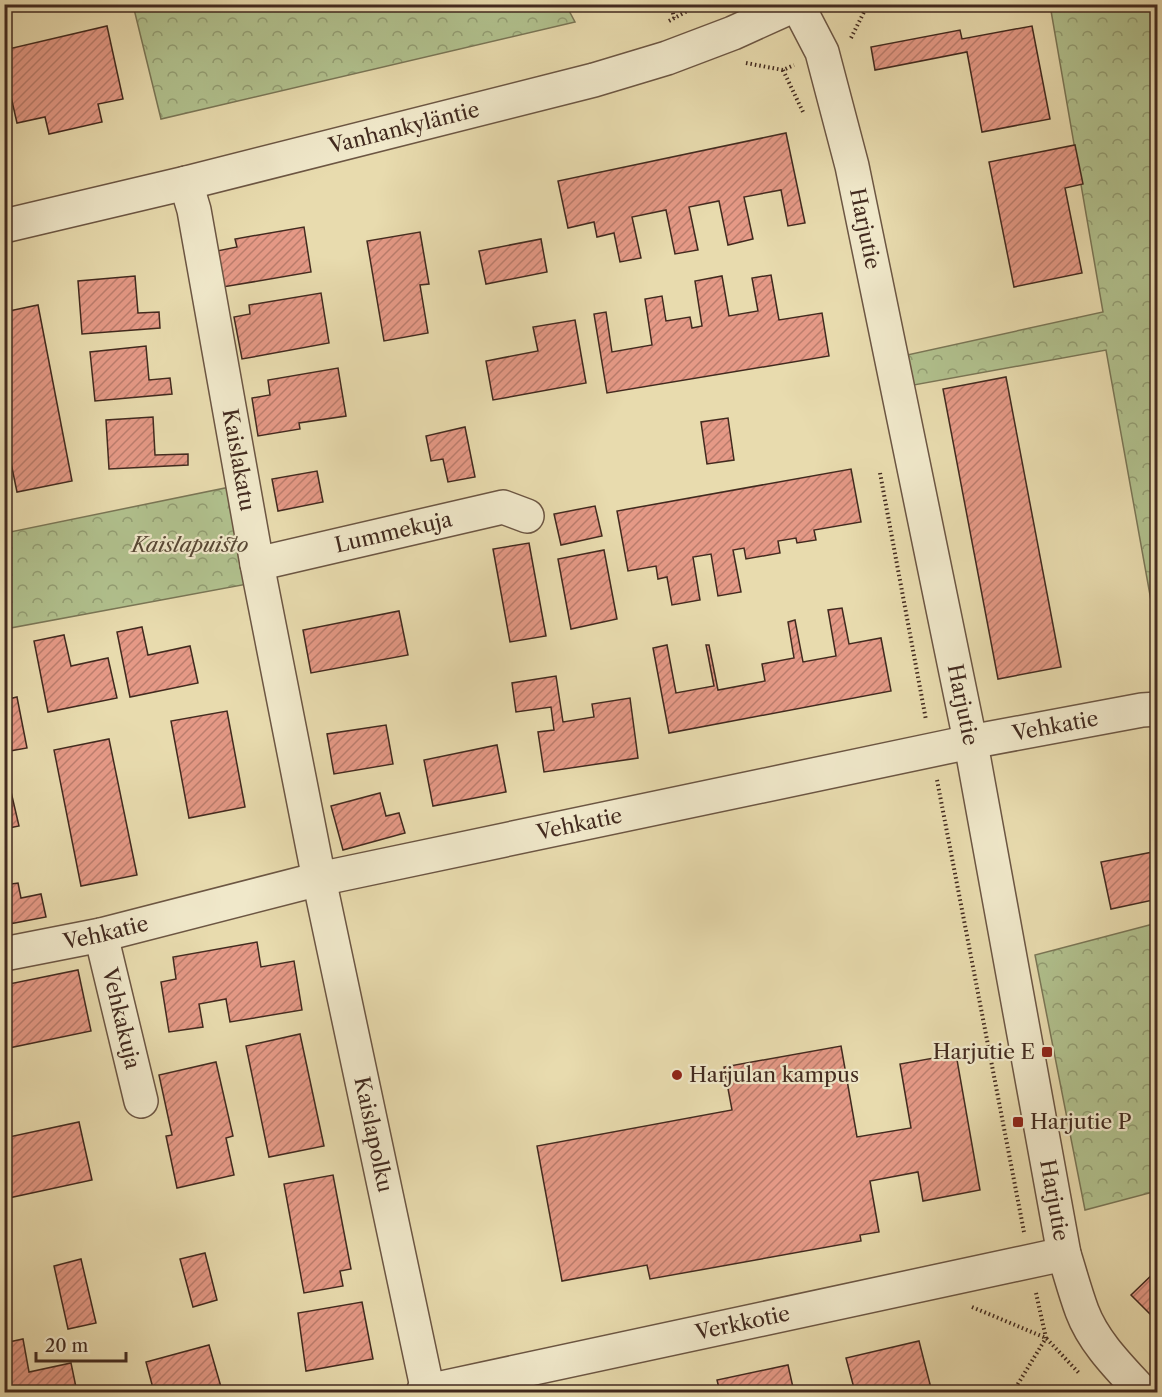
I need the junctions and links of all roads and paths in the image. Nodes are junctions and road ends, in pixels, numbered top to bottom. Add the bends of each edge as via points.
1 (670, 4) edge
2 (797, 4) edge
3 (674, 18) dead end
4 (783, 70) dead end
5 (806, 118) dead end
6 (186, 183) junction
7 (4, 226) edge
8 (878, 462) dead end
9 (527, 516) dead end
10 (257, 564) junction
11 (1158, 709) edge
12 (970, 742) junction
13 (931, 751) junction
14 (319, 879) junction
15 (101, 935) junction
16 (4, 954) edge
17 (141, 1101) dead end
18 (1064, 1254) junction
19 (1029, 1260) junction
20 (970, 1306) dead end
21 (1046, 1338) junction
22 (1084, 1378) dead end
23 (425, 1392) edge
24 (1013, 1392) edge
25 (1142, 1392) edge

1 - 3 path
2 - 6 street, Vanhankyläntie via 667,58 594,80
2 - 12 street, Harjutie via 822,52 852,166
4 - 5 path
6 - 7 street, Vanhankyläntie
6 - 10 street, Kaislakatu
8 - 13 path
9 - 10 street, Lummekuja via 503,507
10 - 14 street, Kaislakatu
11 - 12 street, Vehkatie
12 - 13 street, Vehkatie
12 - 18 street, Harjutie
13 - 14 street, Vehkatie
13 - 19 path
14 - 15 street, Vehkatie
14 - 23 street, Kaislapolku
15 - 16 street, Vehkatie
15 - 17 street, Vehkakuja
18 - 19 street, Verkkotie
18 - 25 street, Harjutie via 1096,1339
19 - 21 path
19 - 23 street, Verkkotie
20 - 21 path
21 - 22 path
21 - 24 path

